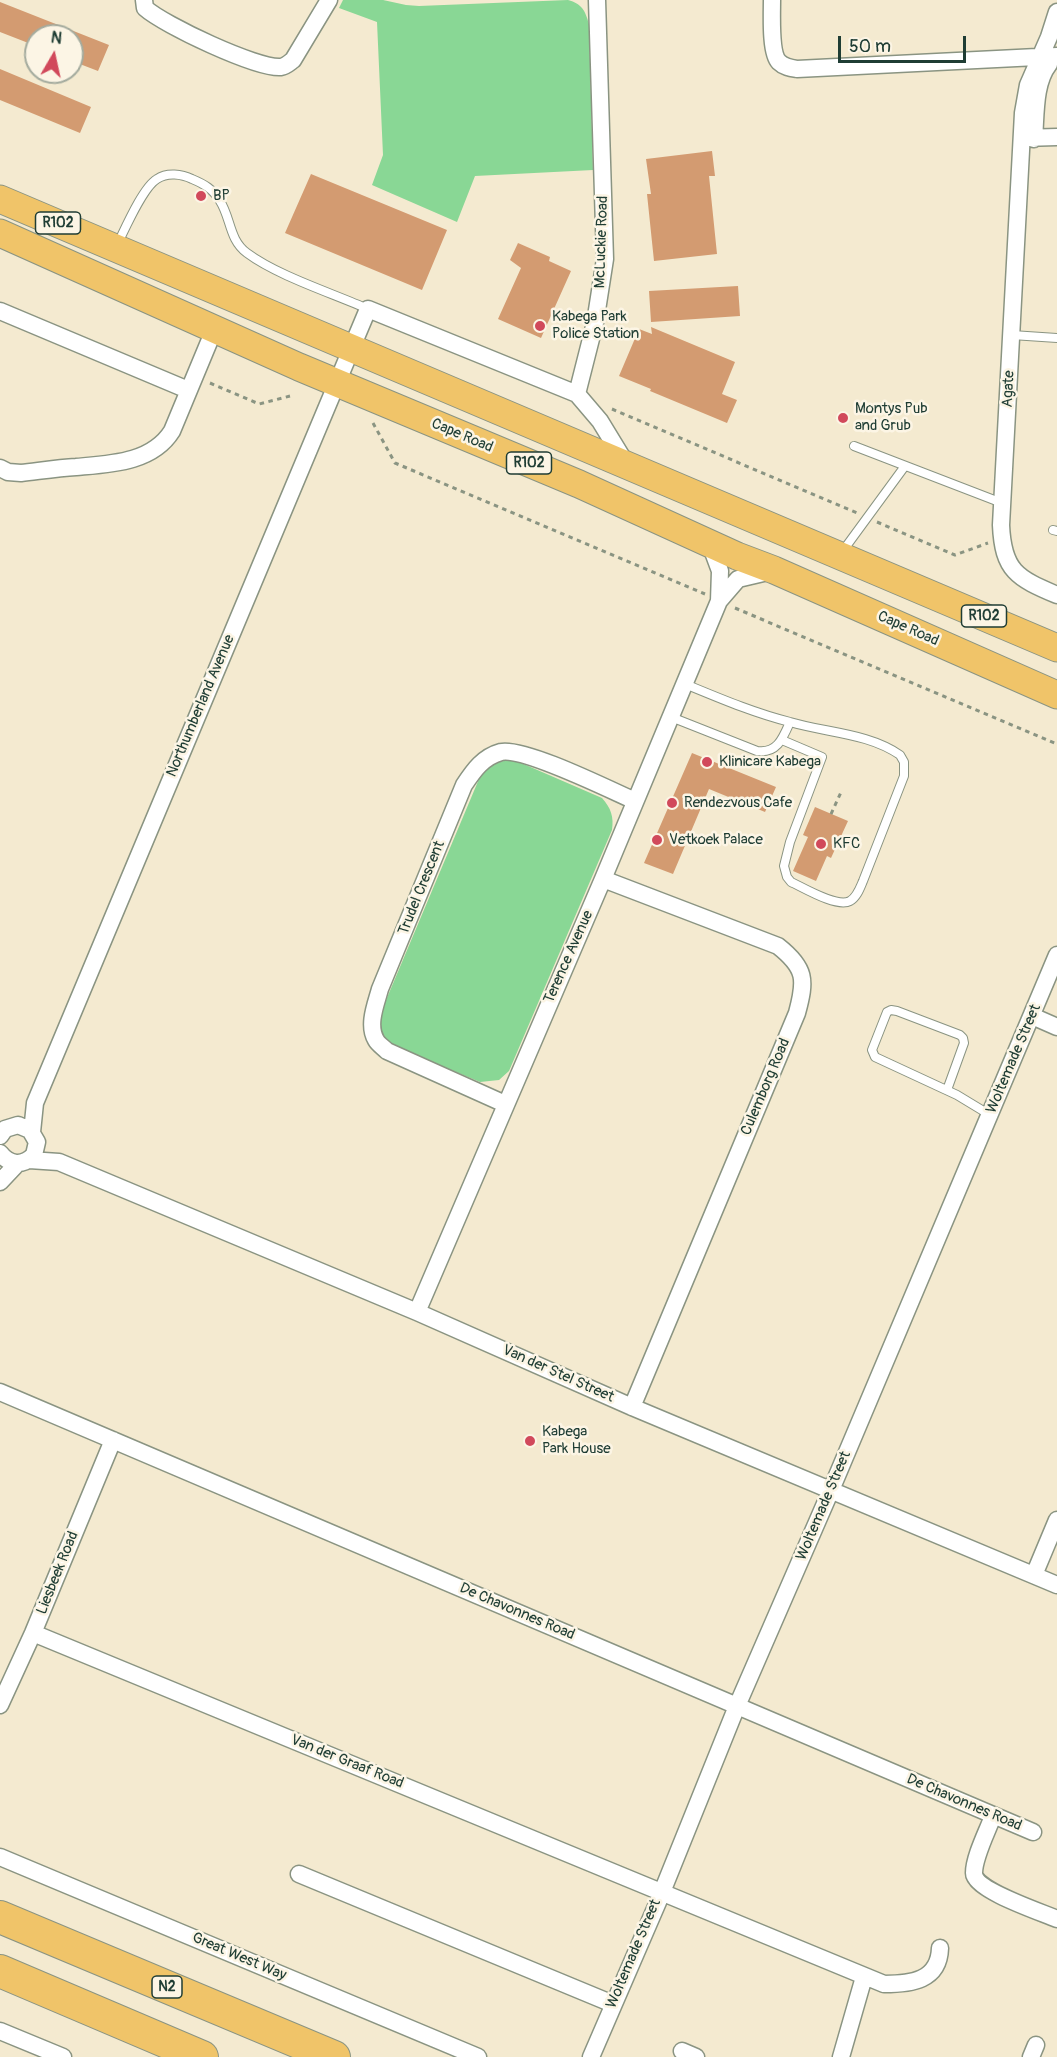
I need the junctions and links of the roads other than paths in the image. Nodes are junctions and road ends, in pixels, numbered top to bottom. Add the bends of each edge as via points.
1 (144, 0) edge
2 (328, 0) edge
3 (597, 0) edge
4 (772, 0) edge
5 (1057, 12) edge
6 (1052, 55) edge
7 (1057, 137) edge
8 (1026, 143) junction
9 (0, 199) edge
10 (0, 233) edge
11 (115, 248) junction
12 (368, 309) junction
13 (0, 310) edge
14 (214, 330) junction
15 (1012, 335) junction
16 (1057, 338) edge
17 (352, 347) junction
18 (336, 383) junction
19 (188, 390) junction
20 (578, 394) junction
21 (854, 446) dead end
22 (627, 465) junction
23 (905, 466) junction
24 (0, 468) edge
25 (1002, 503) junction
26 (710, 543) junction
27 (840, 554) junction
28 (774, 570) junction
29 (1057, 596) edge
30 (719, 601) junction
31 (1057, 648) edge
32 (685, 684) junction
33 (1057, 695) edge
34 (671, 717) junction
35 (790, 722) junction
36 (782, 740) junction
37 (635, 801) junction
38 (603, 879) junction
39 (1057, 955) edge
40 (1032, 1016) junction
41 (1057, 1027) edge
42 (947, 1090) junction
43 (35, 1103) junction
44 (505, 1104) junction
45 (990, 1115) junction
46 (5, 1130) edge
47 (34, 1137) junction
48 (12, 1158) edge
49 (59, 1162) junction
50 (0, 1174) edge
51 (0, 1182) edge
52 (417, 1312) junction
53 (0, 1392) edge
54 (632, 1407) junction
55 (113, 1440) junction
56 (831, 1490) junction
57 (1057, 1520) edge
58 (1034, 1575) junction
59 (1057, 1586) edge
60 (33, 1633) junction
61 (0, 1705) edge
62 (737, 1706) junction
63 (993, 1816) junction
64 (1033, 1832) dead end
65 (0, 1857) edge
66 (299, 1874) dead end
67 (661, 1892) junction
68 (0, 1917) edge
69 (1057, 1919) edge
70 (940, 1948) dead end
71 (0, 1971) edge
72 (864, 1977) junction
73 (613, 2004) junction
74 (0, 2031) edge
75 (63, 2057) edge
76 (202, 2057) edge
77 (334, 2057) edge
78 (478, 2057) edge
79 (591, 2057) edge
80 (841, 2057) edge

1 - 2 street via 146,8 171,26 240,57 280,67 293,60
3 - 20 street, McLuckie Road via 604,259 595,323
4 - 6 street via 777,59 797,69
5 - 6 street, Agate
6 - 8 street, Agate via 1042,77
7 - 8 street
8 - 15 street, Agate
9 - 11 main road, R102
10 - 14 main road, Cape Road / R102
11 - 12 lane via 146,190 157,178 171,174 186,176 207,185 221,202 234,239 246,252
11 - 17 main road, R102
12 - 17 street, Northumberland Avenue
12 - 20 street
13 - 19 street
14 - 18 main road, Cape Road / R102
14 - 19 street
15 - 16 lane
15 - 25 street, Agate
17 - 18 street, Northumberland Avenue
17 - 22 main road, R102
18 - 26 main road, Cape Road / R102
18 - 43 street, Northumberland Avenue
19 - 24 street via 166,440 135,459 21,473
20 - 22 street
21 - 23 lane
22 - 27 main road, R102
23 - 25 lane
23 - 27 lane
25 - 29 street, Agate via 1001,538 1015,572
26 - 28 main road, Cape Road / R102
26 - 30 street, Terence Avenue via 720,571
27 - 31 main road, R102
28 - 30 street, Terence Avenue via 738,579
28 - 33 main road, Cape Road / R102
30 - 32 street, Terence Avenue
32 - 34 street, Terence Avenue
32 - 35 lane
34 - 36 lane via 757,751 770,751
34 - 37 street, Terence Avenue
35 - 36 lane
35 - 36 lane via 874,742 894,751 904,762 904,776 867,871 856,895 846,903 827,899 791,882 785,873 790,842 822,756
37 - 38 street, Terence Avenue
37 - 44 street, Trudel Crescent via 535,758 504,752 478,765 464,785 380,989 373,1030 376,1040 387,1051
38 - 44 street, Terence Avenue
38 - 54 street, Culemborg Road via 778,946 795,959 803,992
39 - 40 street, Woltemade Street
40 - 41 street
40 - 45 street, Woltemade Street
42 - 42 lane via 874,1057 872,1050 887,1012 897,1011 963,1038
42 - 45 lane
43 - 46 street, Northumberland Avenue
43 - 47 street, Northumberland Avenue
44 - 52 street, Terence Avenue
45 - 56 street, Woltemade Street
46 - 47 street via 25,1126
47 - 48 street, Northumberland Avenue via 34,1155
47 - 49 street, Van der Stel Street
48 - 49 street, Van der Stel Street
48 - 50 street
48 - 51 street
49 - 52 street, Van der Stel Street
52 - 54 street, Van der Stel Street
53 - 55 street, De Chavonnes Road
54 - 56 street, Van der Stel Street
55 - 60 street, Liesbeek Road
55 - 62 street, De Chavonnes Road
56 - 58 street, Van der Stel Street
56 - 62 street, Woltemade Street
57 - 58 street
58 - 59 street, Van der Stel Street
60 - 61 street, Liesbeek Road
60 - 67 street, Van der Graaf Road
62 - 63 street, De Chavonnes Road
62 - 67 street, Woltemade Street
63 - 64 street, De Chavonnes Road
63 - 69 street via 975,1863 975,1881
65 - 78 street, Great West Way
66 - 73 street
67 - 72 street, Van der Graaf Road
67 - 73 street, Woltemade Street
68 - 77 highway, N2
70 - 72 street, Van der Graaf Road via 931,1974 910,1982 884,1984
71 - 76 highway
72 - 80 street
73 - 79 street, Woltemade Street
74 - 75 street

